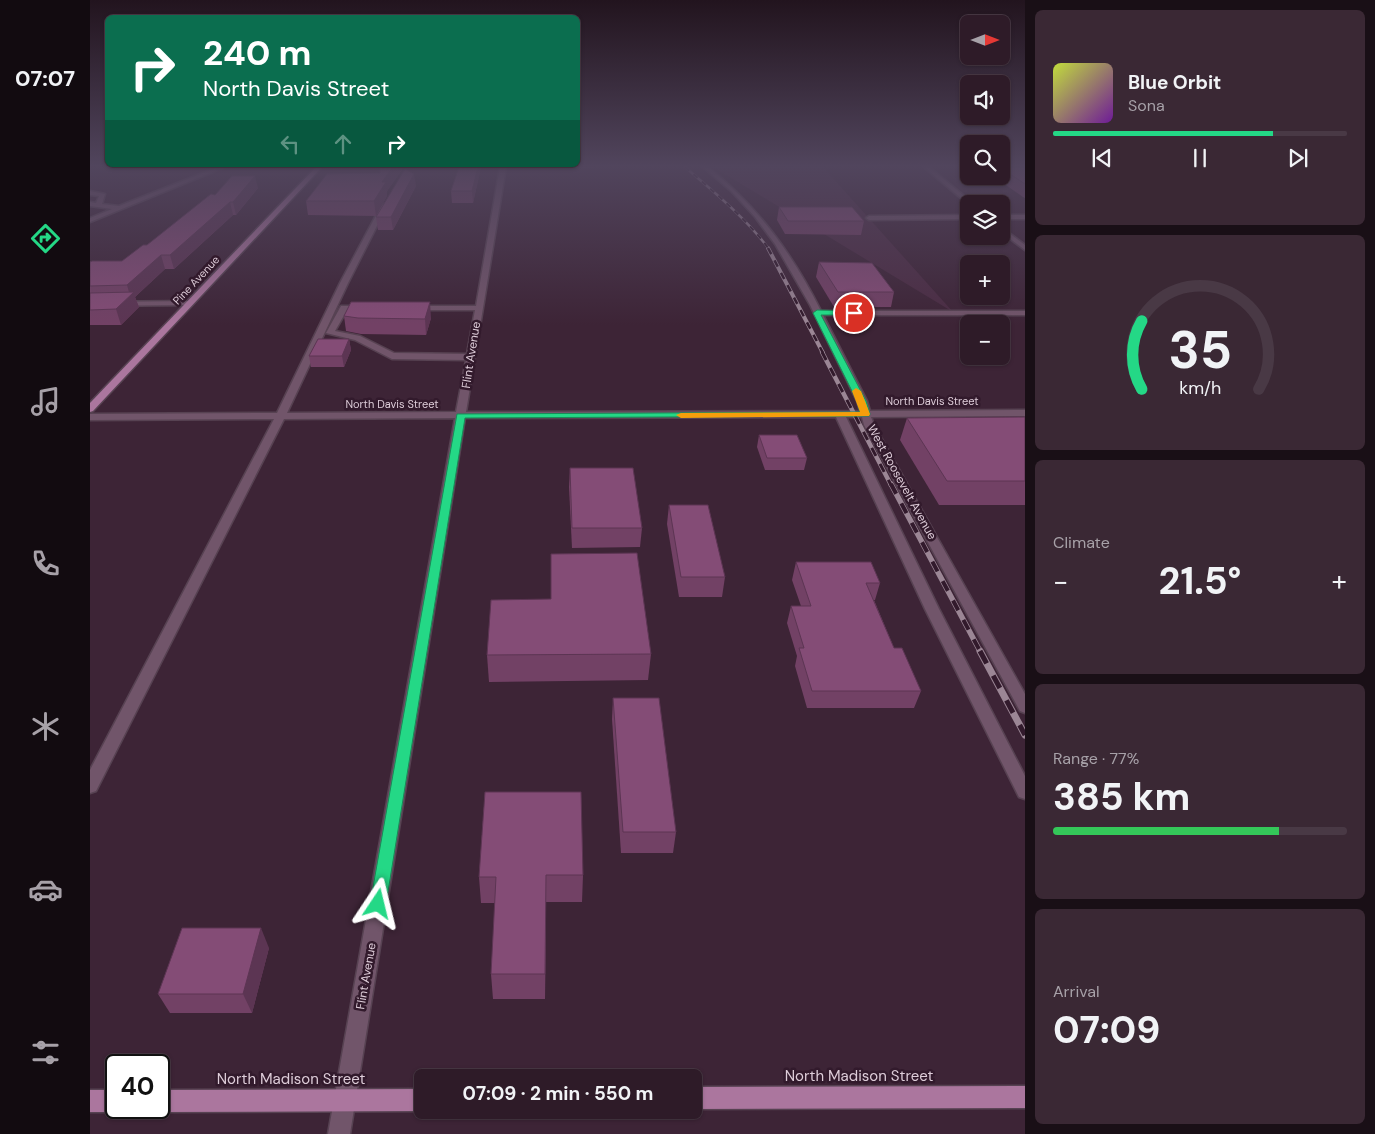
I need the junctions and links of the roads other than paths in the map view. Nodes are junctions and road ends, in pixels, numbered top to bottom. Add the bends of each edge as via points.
1 (268, 220) edge
2 (377, 220) edge
3 (495, 220) edge
4 (760, 220) edge
5 (1010, 236) edge
6 (1025, 248) edge
7 (189, 303) junction
8 (90, 304) edge
9 (372, 308) edge
10 (409, 308) edge
11 (479, 308) junction
12 (817, 313) junction
13 (1025, 313) edge
14 (471, 357) junction
15 (90, 409) edge
16 (1025, 413) edge
17 (866, 414) junction
18 (840, 415) junction
19 (461, 416) junction
20 (90, 417) edge
21 (280, 417) junction
22 (1025, 707) edge
23 (90, 786) edge
24 (1025, 792) edge
25 (1025, 1096) edge
26 (702, 1098) edge
27 (345, 1100) junction
28 (414, 1100) edge
29 (90, 1101) edge
30 (105, 1101) edge
31 (170, 1101) edge
32 (339, 1134) edge

1 - 7 main road, Pine Avenue
2 - 21 street
3 - 11 street, Flint Avenue
4 - 12 street, West Roosevelt Avenue via 793,266
5 - 6 street
7 - 8 street
7 - 15 main road, Pine Avenue
9 - 14 street via 344,308 330,333 357,338 392,356
10 - 11 street
11 - 14 street, Flint Avenue
12 - 13 street
12 - 17 street, West Roosevelt Avenue
14 - 19 street, Flint Avenue
16 - 17 street, North Davis Street
17 - 18 street, North Davis Street
17 - 22 street, West Roosevelt Avenue
18 - 19 street, North Davis Street
18 - 24 street, West Roosevelt Avenue via 932,609
19 - 21 street, North Davis Street
19 - 27 street, Flint Avenue
20 - 21 street, North Davis Street
21 - 23 street
25 - 26 main road, North Madison Street
27 - 28 main road, North Madison Street
27 - 31 main road, North Madison Street
27 - 32 street, Flint Avenue
29 - 30 main road

